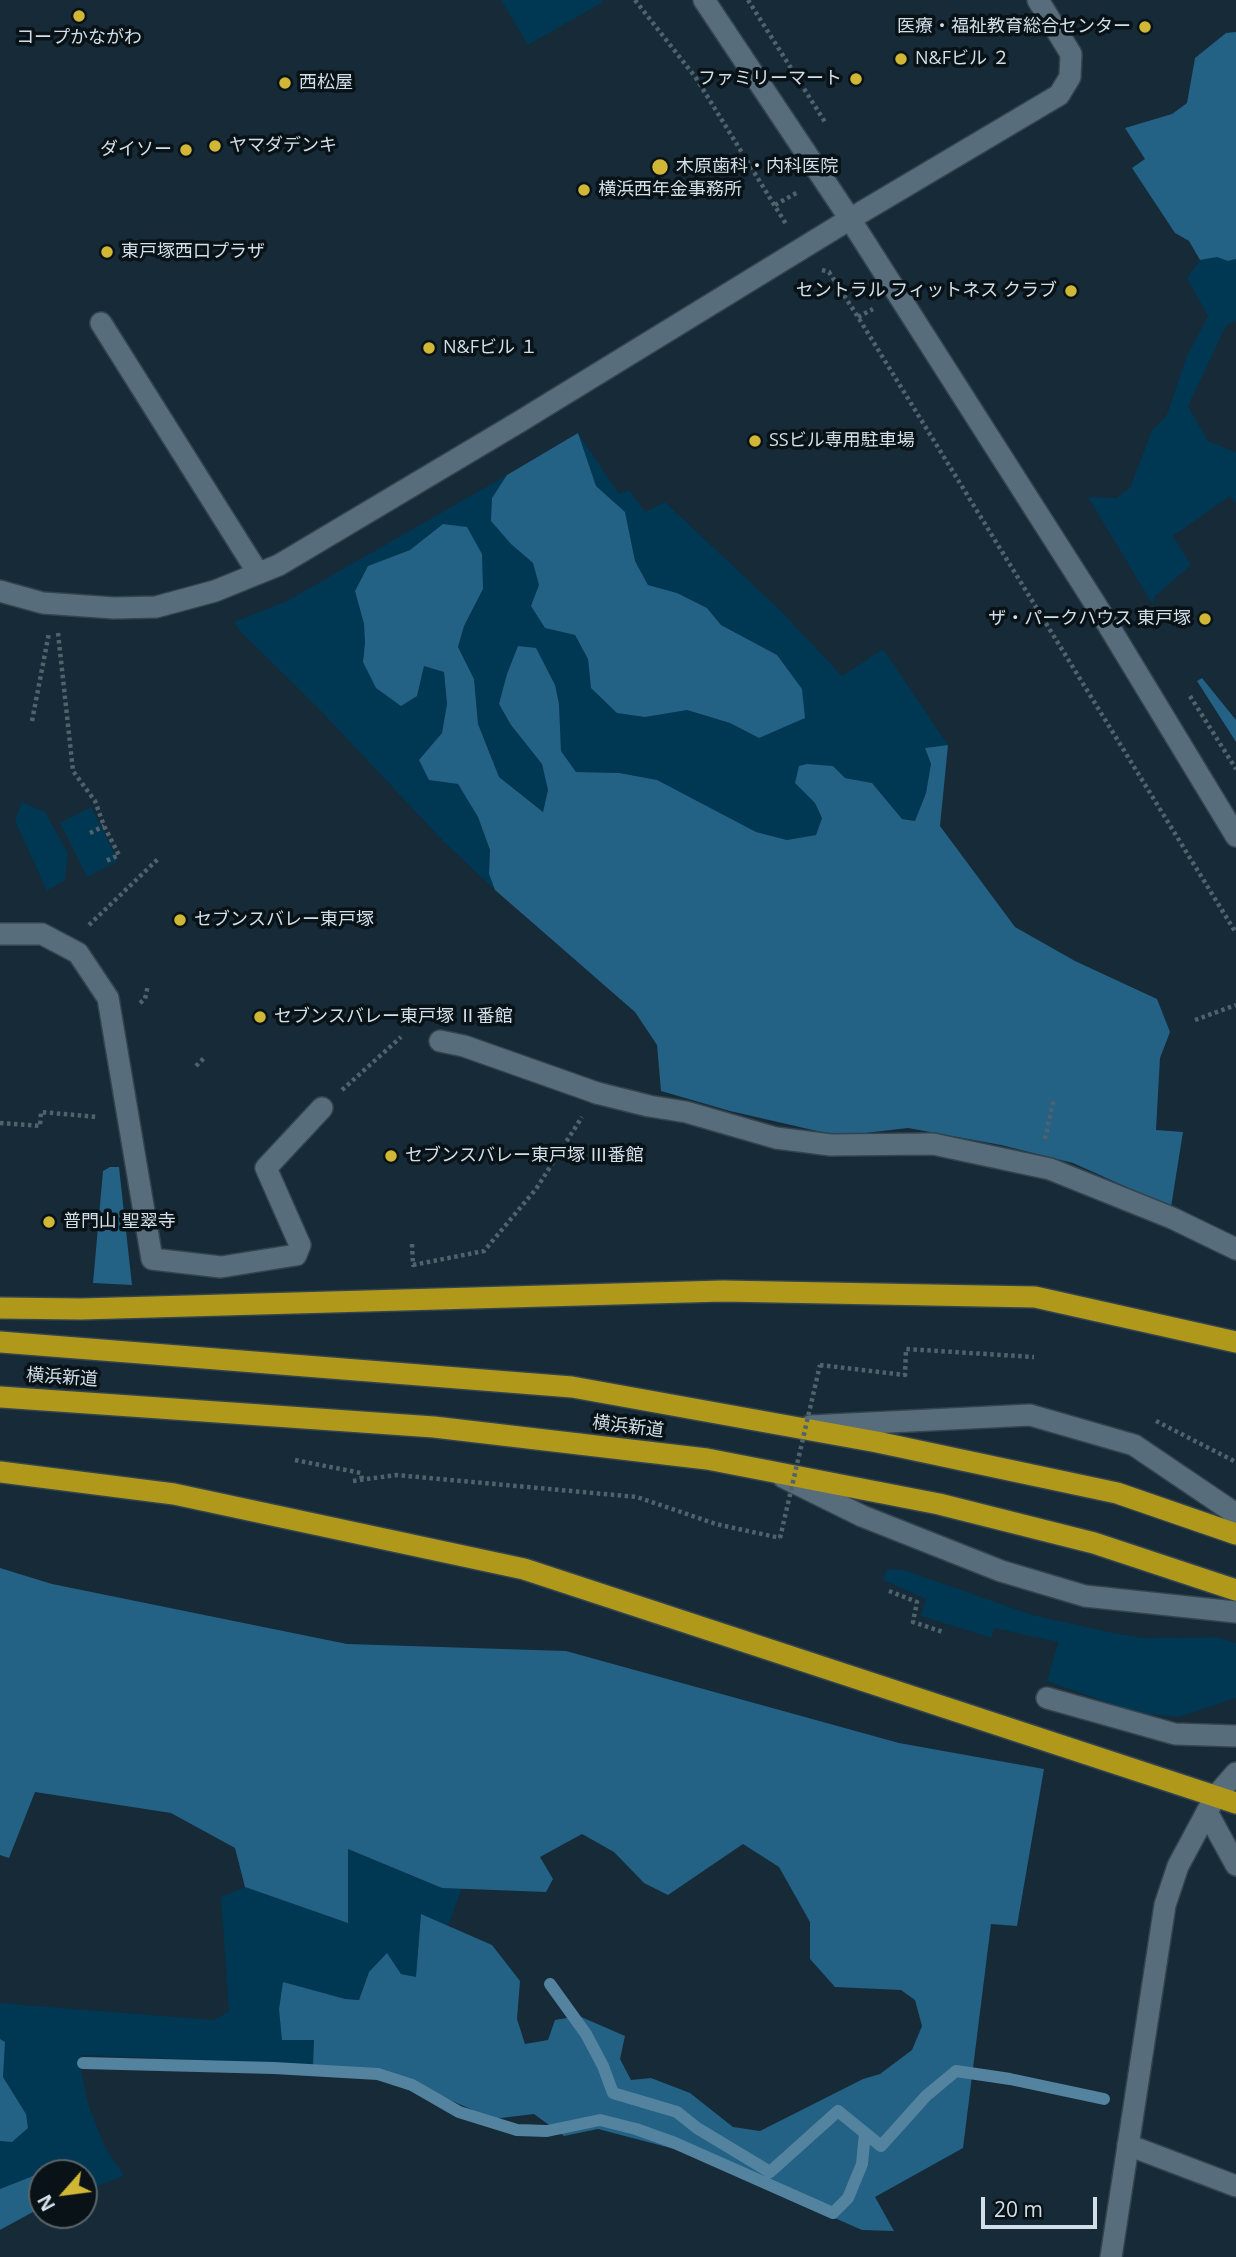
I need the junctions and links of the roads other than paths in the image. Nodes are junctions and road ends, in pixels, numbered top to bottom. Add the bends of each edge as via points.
1 (704, 0) edge
2 (1038, 0) edge
3 (850, 219) junction
4 (101, 323) dead end
5 (258, 573) junction
6 (0, 591) edge
7 (1236, 836) edge
8 (0, 934) edge
9 (440, 1041) dead end
10 (322, 1108) dead end
11 (1236, 1249) edge
12 (0, 1308) edge
13 (0, 1342) edge
14 (1236, 1342) edge
15 (0, 1397) edge
16 (798, 1427) junction
17 (771, 1471) junction
18 (0, 1472) edge
19 (1236, 1514) edge
20 (1236, 1534) edge
21 (1236, 1590) edge
22 (1236, 1612) edge
23 (1047, 1698) dead end
24 (1236, 1736) edge
25 (1236, 1773) edge
26 (1220, 1804) edge
27 (1236, 1865) edge
28 (1128, 2145) junction
29 (1236, 2186) edge
30 (1111, 2257) edge

1 - 3 street
2 - 3 street via 1071,54 1070,77 1059,95
3 - 5 street via 279,565
3 - 7 street via 1096,605
4 - 5 street
5 - 6 street via 156,607 54,604
8 - 10 street via 42,934 78,953 108,998 152,1259 221,1267 296,1255 300,1245 266,1168
9 - 11 street via 597,1093 776,1138 831,1145 933,1144 1050,1169
12 - 14 highway via 723,1292 1035,1297
13 - 16 highway, 横浜新道 via 572,1387
15 - 17 highway, 横浜新道 via 434,1427 707,1459
16 - 19 street via 1030,1415 1135,1445
16 - 20 highway, 横浜新道 via 1117,1493
17 - 21 highway, 横浜新道 via 939,1504 1068,1536
17 - 22 street via 862,1517 1001,1572 1085,1595
18 - 26 highway via 174,1494 524,1569
23 - 24 street via 1175,1734
25 - 26 street
26 - 27 street
26 - 28 street via 1178,1866 1166,1905
28 - 29 street
28 - 30 street

